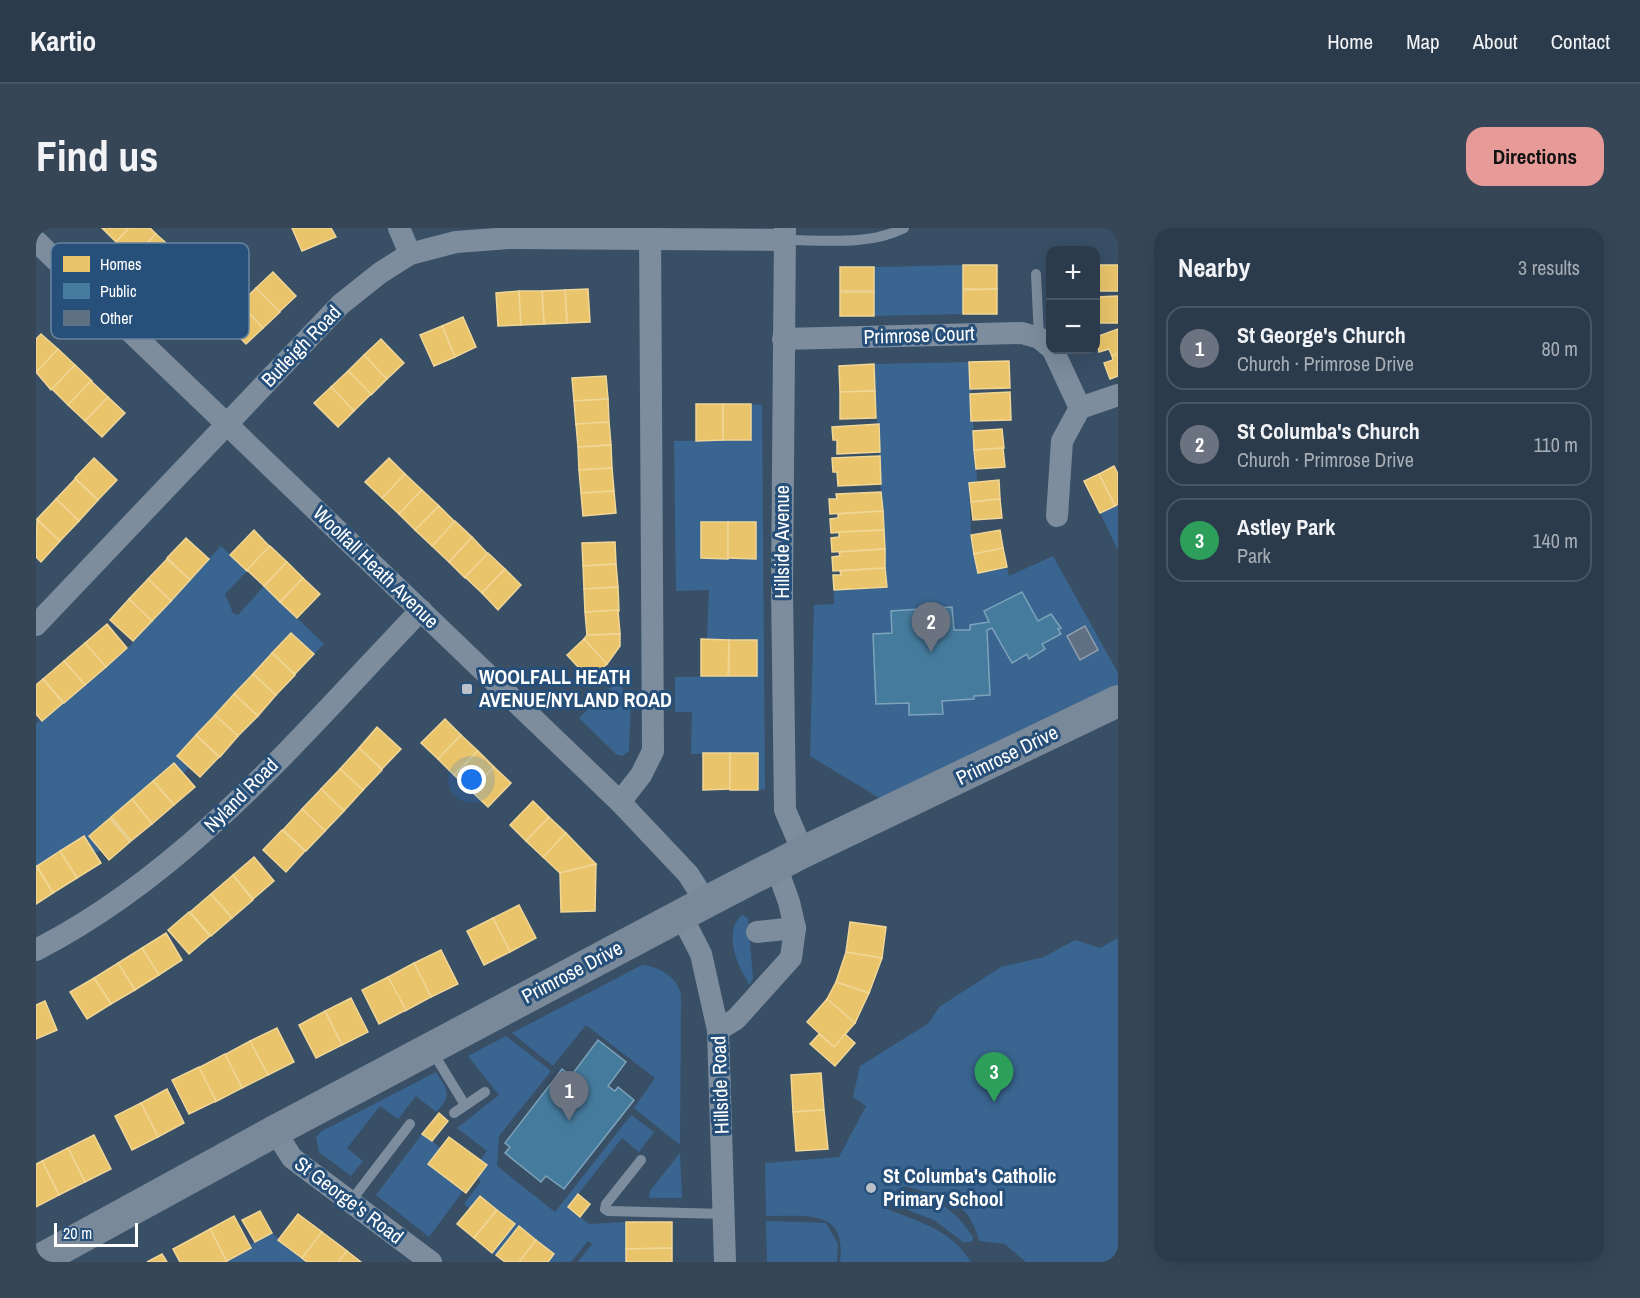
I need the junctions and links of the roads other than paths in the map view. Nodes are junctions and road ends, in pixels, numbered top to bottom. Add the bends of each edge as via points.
1 (399, 228) edge
2 (904, 228) edge
3 (650, 233) edge
4 (785, 234) edge
5 (36, 241) edge
6 (410, 254) junction
7 (51, 255) edge
8 (1036, 274) dead end
9 (138, 339) edge
10 (783, 339) junction
11 (1046, 339) edge
12 (1046, 345) edge
13 (1052, 354) edge
14 (1118, 395) edge
15 (1080, 408) junction
16 (226, 424) junction
17 (1057, 516) dead end
18 (421, 610) junction
19 (36, 625) edge
20 (1118, 701) edge
21 (620, 802) junction
22 (789, 859) junction
23 (694, 908) junction
24 (795, 928) junction
25 (757, 932) dead end
26 (36, 950) edge
27 (718, 1030) junction
28 (430, 1048) junction
29 (485, 1092) dead end
30 (465, 1105) junction
31 (454, 1113) dead end
32 (410, 1124) dead end
33 (275, 1131) junction
34 (641, 1160) dead end
35 (351, 1201) junction
36 (725, 1214) junction
37 (36, 1262) edge
38 (431, 1262) edge
39 (725, 1262) edge

1 - 6 street
2 - 4 lane via 890,235 845,240
3 - 4 street, Butleigh Road
3 - 6 street, Butleigh Road via 456,242
3 - 21 street via 652,751 641,775
4 - 10 street, Hillside Avenue
5 - 7 street, Woolfall Heath Avenue
6 - 16 street, Butleigh Road via 341,304
8 - 11 lane
9 - 16 street, Woolfall Heath Avenue
10 - 12 street, Primrose Court via 1022,333
10 - 22 street, Hillside Avenue via 782,589
13 - 15 street
14 - 15 street
15 - 17 street via 1062,441
16 - 18 street, Woolfall Heath Avenue
16 - 19 street, Butleigh Road
18 - 21 street, Woolfall Heath Avenue
18 - 26 street, Nyland Road via 219,819 130,894
20 - 22 street, Primrose Drive
21 - 23 street, Woolfall Heath Avenue via 688,874
22 - 23 street, Primrose Drive
22 - 24 street, Hillside Avenue via 789,902
23 - 27 street, Hillside Road
23 - 28 street, Primrose Drive
24 - 25 street
24 - 27 street via 790,958 736,1019
27 - 36 street, Hillside Road
28 - 30 lane
28 - 33 street, Primrose Drive
29 - 30 lane
30 - 31 lane
32 - 35 lane
33 - 35 street, St George's Road via 292,1158
33 - 37 street, Primrose Drive
34 - 36 lane via 606,1204 608,1212
35 - 38 street, St George's Road
36 - 39 street, Hillside Road

